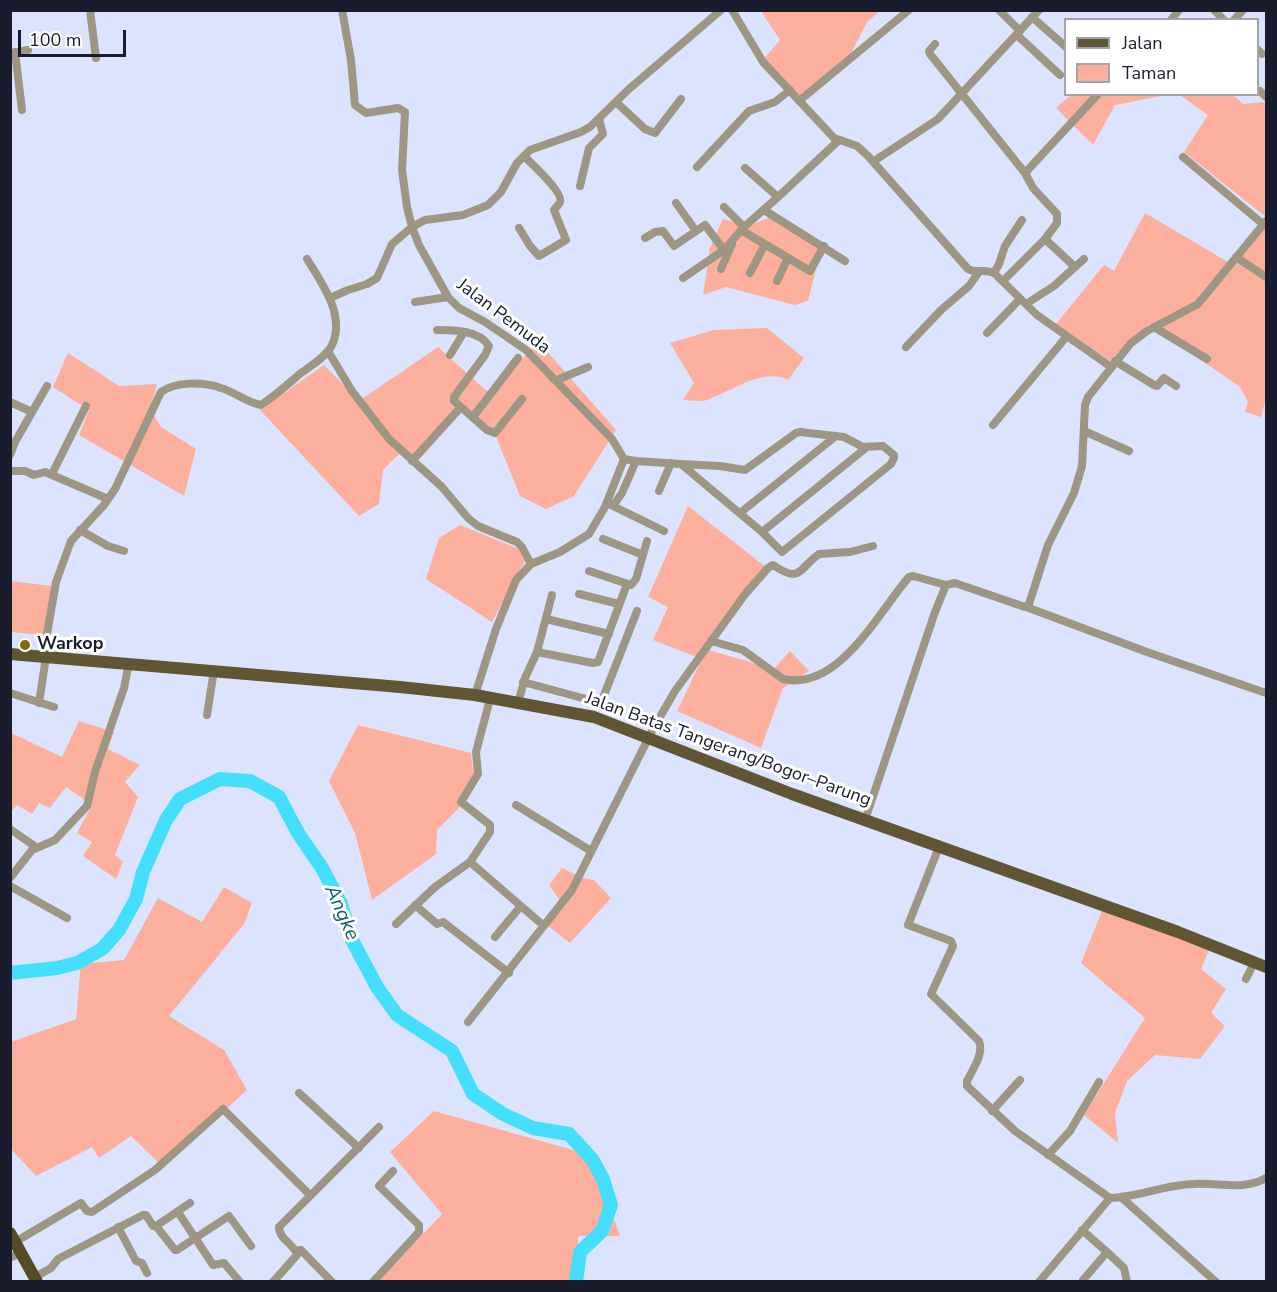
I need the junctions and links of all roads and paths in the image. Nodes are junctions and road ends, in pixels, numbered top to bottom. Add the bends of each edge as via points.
1 (90, 10) edge
2 (342, 10) edge
3 (721, 10) edge
4 (732, 10) edge
5 (909, 10) edge
6 (999, 10) edge
7 (1039, 10) edge
8 (1032, 17) junction
9 (1019, 33) junction
10 (935, 44) dead end
11 (1064, 46) edge
12 (28, 50) dead end
13 (13, 53) edge
14 (96, 58) dead end
15 (1060, 75) dead end
16 (790, 90) junction
17 (962, 95) junction
18 (1096, 96) edge
19 (681, 99) dead end
20 (799, 101) junction
21 (617, 103) junction
22 (22, 110) dead end
23 (599, 119) junction
24 (838, 141) junction
25 (524, 156) junction
26 (1184, 157) dead end
27 (874, 161) junction
28 (697, 167) dead end
29 (745, 168) dead end
30 (1025, 173) junction
31 (580, 186) dead end
32 (778, 197) junction
33 (676, 203) dead end
34 (724, 207) dead end
35 (764, 210) junction
36 (1022, 220) dead end
37 (1265, 223) edge
38 (412, 227) junction
39 (519, 228) dead end
40 (742, 229) junction
41 (696, 231) junction
42 (645, 238) dead end
43 (1045, 239) junction
44 (734, 240) junction
45 (765, 244) junction
46 (824, 246) junction
47 (724, 249) junction
48 (1236, 257) junction
49 (788, 258) junction
50 (307, 259) dead end
51 (1084, 259) dead end
52 (845, 261) dead end
53 (1075, 267) junction
54 (721, 269) dead end
55 (979, 272) junction
56 (750, 273) dead end
57 (994, 273) junction
58 (1266, 277) edge
59 (682, 278) dead end
60 (777, 280) dead end
61 (1003, 281) junction
62 (448, 297) junction
63 (330, 298) junction
64 (415, 302) dead end
65 (1023, 302) junction
66 (1154, 327) junction
67 (437, 330) dead end
68 (464, 332) junction
69 (987, 333) dead end
70 (1067, 336) junction
71 (906, 347) dead end
72 (328, 351) junction
73 (450, 355) dead end
74 (518, 358) dead end
75 (1207, 359) dead end
76 (1113, 364) junction
77 (588, 367) dead end
78 (557, 380) junction
79 (47, 386) dead end
80 (1176, 386) dead end
81 (522, 399) dead end
82 (10, 402) edge
83 (86, 406) dead end
84 (461, 407) junction
85 (32, 412) junction
86 (473, 417) junction
87 (993, 425) dead end
88 (1084, 431) junction
89 (836, 436) junction
90 (867, 447) junction
91 (1129, 451) dead end
92 (10, 455) edge
93 (624, 459) junction
94 (412, 461) junction
95 (636, 461) junction
96 (671, 463) junction
97 (681, 464) junction
98 (10, 471) edge
99 (52, 474) junction
100 (659, 490) dead end
101 (108, 499) junction
102 (610, 505) junction
103 (740, 513) junction
104 (80, 530) junction
105 (664, 531) dead end
106 (762, 532) junction
107 (603, 539) dead end
108 (647, 541) dead end
109 (873, 546) dead end
110 (124, 551) dead end
111 (643, 555) junction
112 (531, 564) junction
113 (589, 571) dead end
114 (627, 584) junction
115 (946, 585) junction
116 (579, 594) dead end
117 (552, 595) dead end
118 (619, 604) junction
119 (1026, 607) junction
120 (638, 611) dead end
121 (546, 619) junction
122 (609, 634) junction
123 (711, 641) junction
124 (537, 652) junction
125 (10, 654) edge
126 (45, 657) junction
127 (129, 663) junction
128 (214, 670) junction
129 (524, 682) junction
130 (10, 693) edge
131 (1266, 693) edge
132 (475, 695) junction
133 (490, 699) junction
134 (601, 703) junction
135 (39, 704) junction
136 (518, 704) junction
137 (54, 707) dead end
138 (207, 715) dead end
139 (594, 717) junction
140 (650, 737) junction
141 (516, 805) dead end
142 (865, 820) junction
143 (10, 829) edge
144 (36, 847) junction
145 (939, 847) junction
146 (591, 851) junction
147 (470, 862) junction
148 (10, 878) edge
149 (10, 886) edge
150 (415, 905) junction
151 (520, 907) junction
152 (67, 918) dead end
153 (396, 924) dead end
154 (544, 926) junction
155 (495, 937) dead end
156 (1260, 965) edge
157 (509, 973) junction
158 (1246, 979) dead end
159 (468, 1022) dead end
160 (1020, 1080) dead end
161 (1099, 1082) dead end
162 (299, 1093) dead end
163 (992, 1111) junction
164 (380, 1127) dead end
165 (359, 1148) junction
166 (1048, 1155) junction
167 (393, 1171) dead end
168 (1266, 1178) edge
169 (310, 1195) junction
170 (1122, 1197) junction
171 (1110, 1198) junction
172 (190, 1203) dead end
173 (178, 1212) junction
174 (156, 1226) junction
175 (118, 1227) junction
176 (1082, 1230) junction
177 (195, 1237) junction
178 (251, 1246) dead end
179 (13, 1247) edge
180 (296, 1251) junction
181 (1107, 1252) junction
182 (147, 1273) dead end
183 (34, 1280) edge
184 (276, 1280) edge
185 (1083, 1280) dead end
186 (240, 1281) edge
187 (332, 1281) edge
188 (372, 1281) edge
189 (1039, 1281) edge
190 (1127, 1281) edge
191 (1213, 1281) edge

1 - 14 street
2 - 38 street, Jalan Pemuda via 356,105 366,113 398,108 405,112 402,170
3 - 21 street
4 - 16 street via 763,62
5 - 20 street
6 - 9 street
7 - 8 street
8 - 9 street
8 - 11 street
9 - 15 street
9 - 17 street
10 - 17 street via 929,52
12 - 13 street
13 - 22 street
16 - 20 street
16 - 28 street via 775,102 749,111
17 - 27 street via 930,125
17 - 30 street
18 - 30 street
19 - 21 street via 655,133 645,129
20 - 24 street
21 - 23 street
23 - 25 street via 581,132 539,146
23 - 31 street via 603,134 589,148
24 - 27 street via 857,147
24 - 32 street
25 - 38 street via 488,205
25 - 39 street via 553,185 560,199 554,210 566,240 539,256
26 - 37 street
27 - 55 street via 968,269
29 - 32 street
30 - 43 street via 1058,218
32 - 35 street
33 - 41 street
34 - 40 street
35 - 40 street
35 - 46 street
36 - 57 street
37 - 48 street
38 - 62 street, Jalan Pemuda
38 - 63 street via 392,244 376,279
40 - 44 street
40 - 45 street
41 - 42 street via 675,246 663,231
41 - 47 street via 705,225
43 - 53 street
43 - 61 street
44 - 47 street
44 - 54 street
45 - 49 street
45 - 56 street
46 - 49 street via 810,271
46 - 52 street
47 - 59 street
48 - 58 street
48 - 66 street via 1198,304
49 - 60 street
50 - 63 street
51 - 53 street
53 - 65 street via 1054,286
55 - 57 street
55 - 71 street
57 - 61 street
61 - 65 street
62 - 64 street
62 - 78 street, Jalan Pemuda via 459,308 519,344
63 - 72 street via 335,328
65 - 69 street
65 - 70 street
66 - 75 street
66 - 76 street via 1131,343
67 - 68 street
68 - 73 street
68 - 84 street via 481,338 489,346 454,397
70 - 76 street
70 - 87 street
72 - 94 street via 352,391 389,439
72 - 101 street via 261,405 221,387 192,384 166,389 158,397
74 - 86 street
76 - 80 street via 1154,385 1165,378
76 - 88 street via 1086,400
77 - 78 street
78 - 93 street, Jalan Pemuda via 612,439
79 - 85 street
81 - 86 street via 495,433
82 - 85 street
83 - 99 street
84 - 86 street
84 - 94 street
85 - 92 street
88 - 91 street
88 - 119 street via 1082,466 1074,493 1048,545
89 - 90 street
89 - 97 street via 796,432 745,470
89 - 103 street
90 - 106 street
90 - 106 street via 882,446 894,455 894,461 783,551
93 - 95 street
93 - 102 street
94 - 112 street via 446,491 472,522 517,542
95 - 96 street
95 - 102 street via 622,493
96 - 97 street
96 - 100 street
97 - 103 street
98 - 99 street
99 - 101 street
101 - 104 street
102 - 105 street
102 - 112 street via 588,536
103 - 106 street
104 - 110 street
104 - 126 street via 70,541 58,576
107 - 111 street
108 - 111 street
109 - 123 street via 819,554 794,574 771,566
111 - 114 street via 636,579
112 - 132 street via 516,580
113 - 114 street
114 - 118 street
115 - 119 street via 962,585
115 - 123 street via 909,577 855,648 830,669 806,679 783,679 743,650
115 - 142 street
116 - 118 street
117 - 121 street
118 - 122 street
119 - 131 street
120 - 134 street
121 - 122 street
121 - 124 street
122 - 124 street via 596,663
123 - 140 street via 675,691
124 - 129 street
125 - 126 main road, Jalan Batas Tangerang/Bogor–Parung
126 - 127 main road, Jalan Batas Tangerang/Bogor–Parung
126 - 135 street
127 - 128 main road, Jalan Batas Tangerang/Bogor–Parung
127 - 144 street via 87,806 55,840
128 - 132 main road, Jalan Batas Tangerang/Bogor–Parung
128 - 138 street
129 - 134 street
129 - 136 street
130 - 135 street
132 - 133 main road, Jalan Batas Tangerang/Bogor–Parung
133 - 136 main road, Jalan Batas Tangerang/Bogor–Parung
133 - 147 street via 476,752 478,774 461,802 491,829
134 - 139 street
135 - 137 street
136 - 139 main road, Jalan Batas Tangerang/Bogor–Parung
139 - 140 main road, Jalan Batas Tangerang/Bogor–Parung
140 - 142 main road, Jalan Batas Tangerang/Bogor–Parung
140 - 146 street
141 - 146 street
142 - 145 main road, Jalan Batas Tangerang/Bogor–Parung
143 - 144 street
144 - 148 street
145 - 156 main road, Jalan Batas Tangerang/Bogor–Parung
145 - 163 street via 908,925 951,941 953,946 931,994 979,1041 980,1054 966,1083
146 - 154 street via 572,890
147 - 150 street
147 - 151 street
149 - 152 street
150 - 153 street
150 - 157 street
151 - 154 street
151 - 155 street
154 - 157 street
156 - 158 street
157 - 159 street
160 - 163 street
161 - 166 street via 1070,1131
162 - 165 street
163 - 166 street
164 - 165 street
165 - 169 street
166 - 171 street
167 - 188 street via 379,1186 419,1225 419,1232
168 - 170 street via 1249,1185 1169,1186
169 - 179 street via 223,1109 154,1170 92,1212 82,1203
169 - 180 street via 279,1227 281,1236
170 - 171 street
170 - 191 street
171 - 176 street
172 - 173 street
173 - 174 street
173 - 177 street
174 - 175 street via 145,1214
174 - 177 street via 175,1250
175 - 182 street
175 - 183 street via 58,1259
176 - 181 street
176 - 189 street
177 - 178 street via 229,1216
177 - 186 street via 213,1264 224,1263
179 - 183 highway
180 - 184 street via 295,1259
180 - 187 street via 301,1250
181 - 185 street
181 - 190 street via 1124,1268

